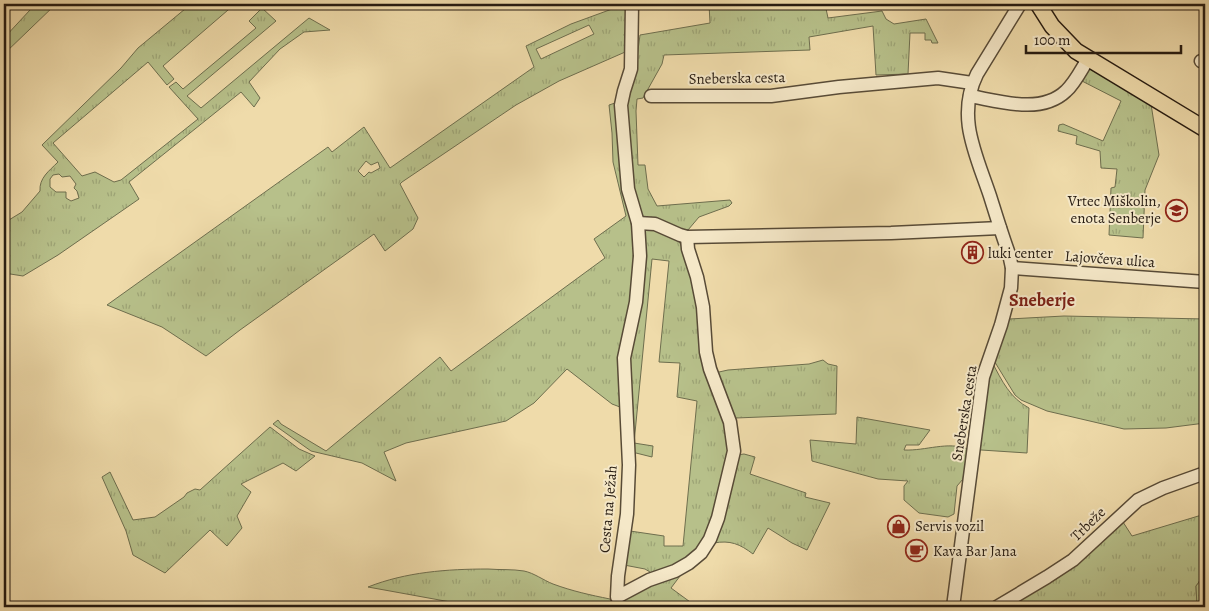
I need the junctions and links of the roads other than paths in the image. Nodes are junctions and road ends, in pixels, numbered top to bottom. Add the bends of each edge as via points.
1 (632, 4) edge
2 (1020, 4) edge
3 (1038, 4) edge
4 (1088, 59) junction
5 (971, 90) junction
6 (651, 96) dead end
7 (1205, 129) edge
8 (638, 222) junction
9 (1000, 228) junction
10 (687, 237) junction
11 (1012, 268) junction
12 (1205, 282) edge
13 (1205, 473) edge
14 (954, 607) edge
15 (997, 607) edge

1 - 8 street, Cesta na Ježah via 631,69 621,105 628,189
2 - 5 street, Sneberska cesta
3 - 4 main road via 1062,38
4 - 5 street via 1066,91 1046,101 1019,104
4 - 7 main road
5 - 6 street, Sneberska cesta via 938,78 771,96
5 - 9 street, Sneberska cesta via 967,106 968,131
8 - 10 street via 656,224
8 - 10 street, Cesta na Ježah via 640,256 636,302 624,358 629,465 617,598 649,580 675,571 701,552 718,518 734,451 730,422 706,352 703,307
9 - 10 street
9 - 11 street, Sneberska cesta
11 - 12 street, Lajovčeva ulica
11 - 14 street, Sneberska cesta via 1011,288 983,378
13 - 15 street, Trbeže via 1138,500 1073,560

